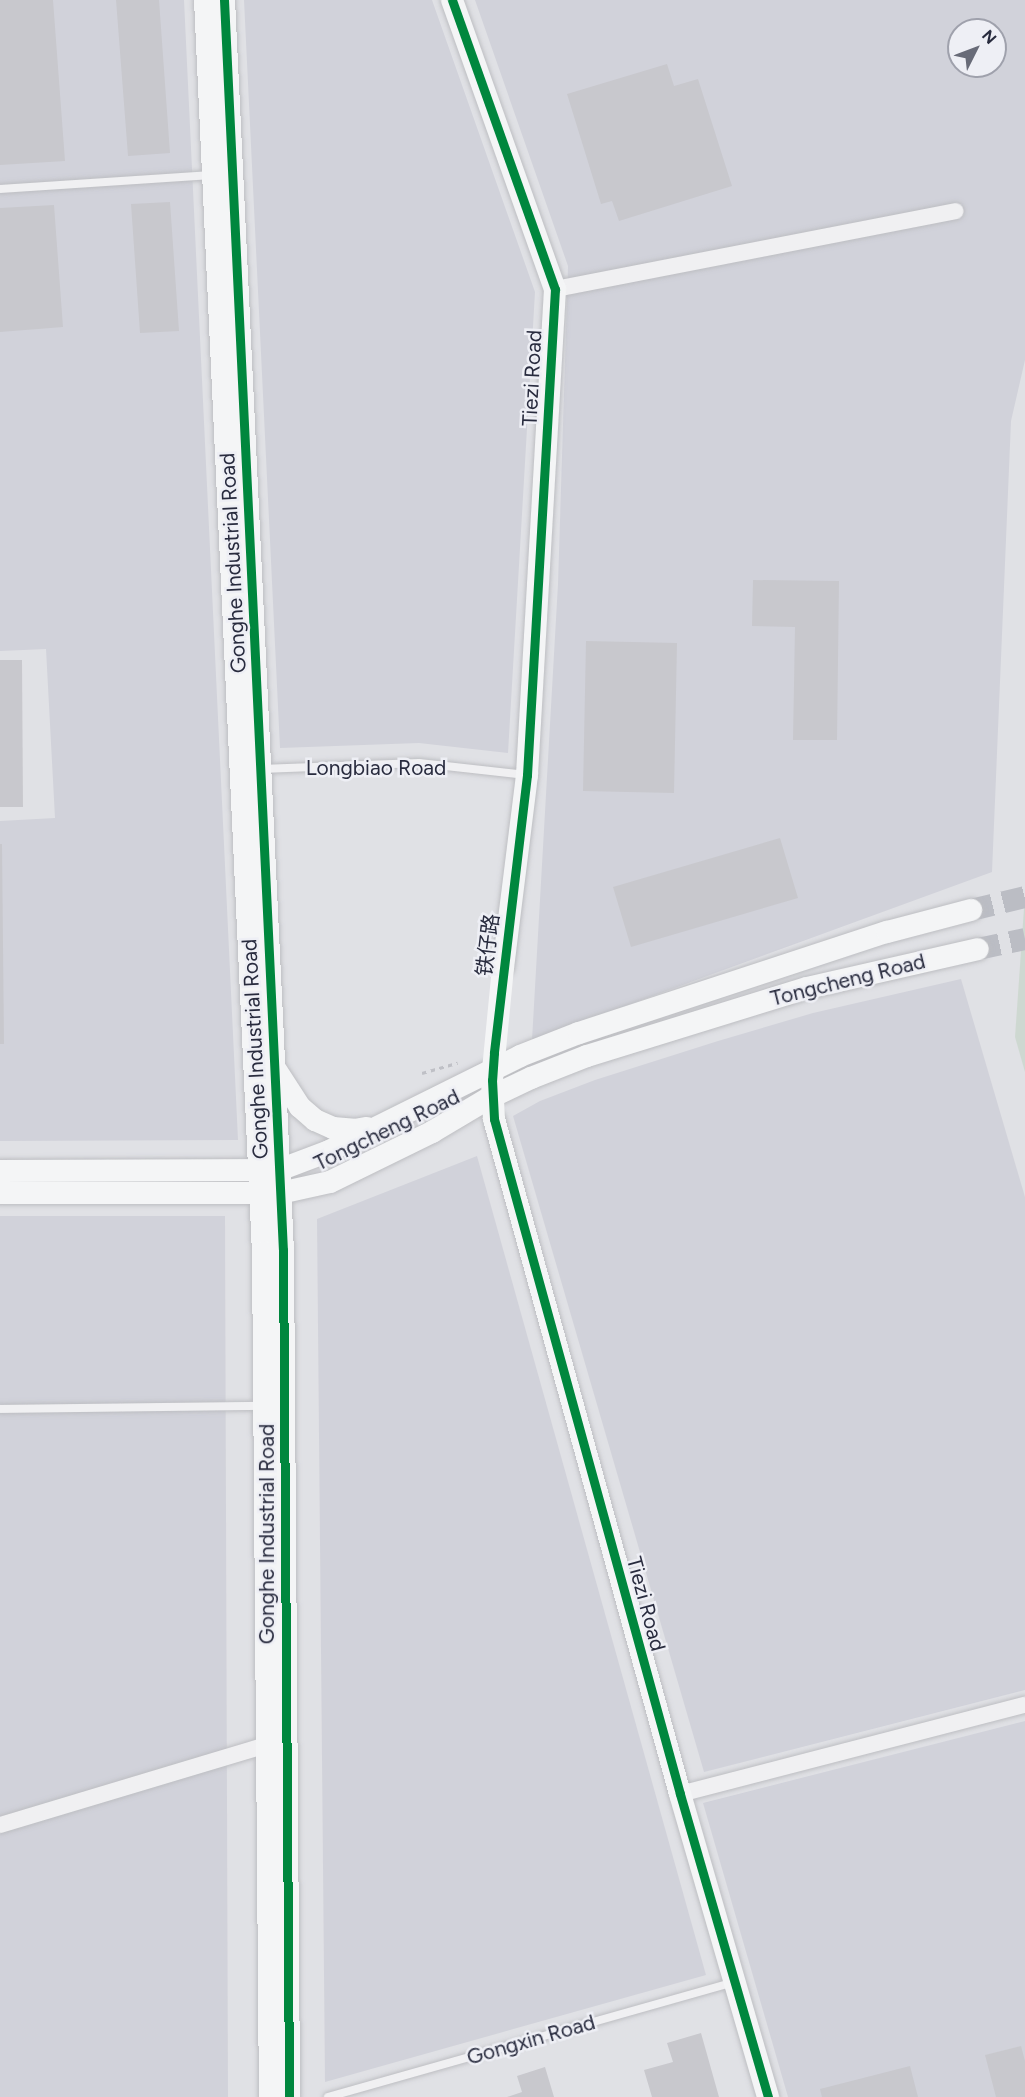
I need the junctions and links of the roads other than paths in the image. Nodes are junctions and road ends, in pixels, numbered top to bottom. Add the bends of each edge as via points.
1 (205, 0) edge
2 (224, 0) edge
3 (452, 0) edge
4 (223, 174) junction
5 (0, 189) edge
6 (955, 211) dead end
7 (555, 289) junction
8 (260, 769) junction
9 (527, 775) junction
10 (971, 910) tunnel mouth
11 (978, 949) tunnel mouth
12 (274, 1066) junction
13 (494, 1119) joint
14 (377, 1126) junction
15 (269, 1170) junction
16 (0, 1171) edge
17 (270, 1192) junction
18 (0, 1193) edge
19 (265, 1406) junction
20 (0, 1409) edge
21 (1025, 1705) edge
22 (267, 1745) junction
23 (680, 1794) junction
24 (0, 1825) edge
25 (734, 1982) junction
26 (270, 2097) edge
27 (289, 2097) edge
28 (328, 2097) edge
29 (768, 2097) edge

1 - 4 street, Gonghe Industrial Road
2 - 4 street, Gonghe Industrial Road
3 - 7 street, Tiezi Road
4 - 5 lane
4 - 8 street, Gonghe Industrial Road
4 - 15 street, Gonghe Industrial Road
6 - 7 street
7 - 9 street, Tiezi Road
8 - 9 lane, Longbiao Road via 419,763
8 - 12 street, Gonghe Industrial Road
9 - 13 street, 铁仔路, bridge via 492,1080
10 - 14 street, Tongcheng Road via 854,942 579,1033 520,1056
11 - 17 street, Tongcheng Road via 807,988 587,1056 510,1088 330,1182
12 - 14 street via 300,1107 315,1120 333,1128
12 - 15 street, Gonghe Industrial Road
13 - 23 street, Tiezi Road
14 - 15 street, Tongcheng Road via 329,1150
15 - 16 street, Tongcheng Road
15 - 17 street, Gonghe Industrial Road
17 - 18 street, Tongcheng Road
17 - 19 street, Gonghe Industrial Road
17 - 27 street, Gonghe Industrial Road via 283,1262
19 - 20 lane
19 - 22 street, Gonghe Industrial Road
21 - 23 street
22 - 24 street
22 - 26 street, Gonghe Industrial Road
23 - 25 street, Tiezi Road
25 - 28 lane, Gongxin Road
25 - 29 street, Tiezi Road

